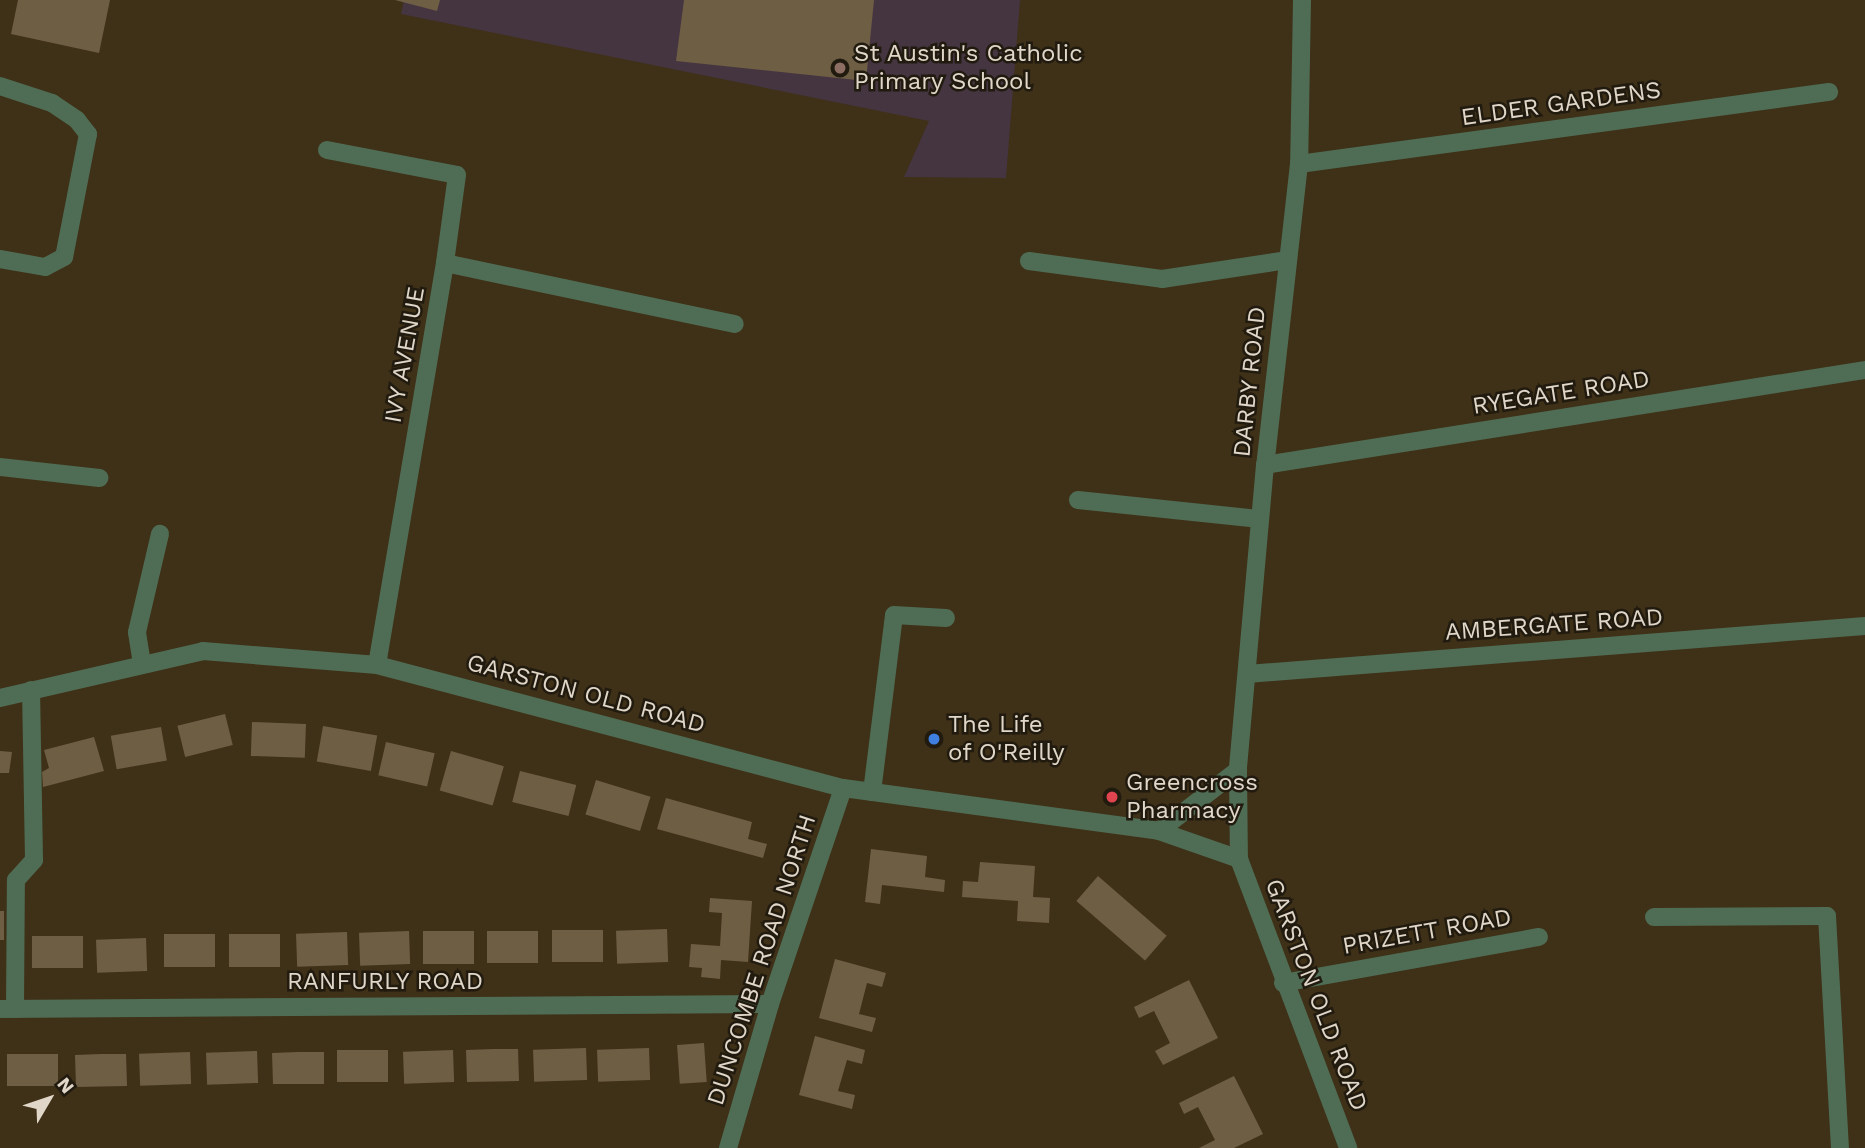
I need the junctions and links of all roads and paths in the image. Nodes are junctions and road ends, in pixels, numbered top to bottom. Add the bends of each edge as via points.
1 (1302, 0) edge
2 (0, 86) edge
3 (1829, 92) dead end
4 (327, 150) dead end
5 (1300, 164) junction
6 (0, 259) edge
7 (1287, 260) junction
8 (1029, 261) dead end
9 (445, 263) junction
10 (735, 324) dead end
11 (1865, 369) edge
12 (1265, 465) junction
13 (0, 467) edge
14 (99, 478) dead end
15 (1078, 500) dead end
16 (1261, 519) junction
17 (160, 534) dead end
18 (946, 618) dead end
19 (1865, 626) edge
20 (142, 664) junction
21 (377, 664) junction
22 (1247, 674) junction
23 (31, 690) junction
24 (0, 698) edge
25 (1238, 770) junction
26 (843, 788) junction
27 (872, 792) junction
28 (1159, 831) junction
29 (1239, 859) junction
30 (1654, 917) dead end
31 (1539, 936) dead end
32 (1283, 983) junction
33 (770, 1004) junction
34 (8, 1009) edge
35 (1343, 1147) edge
36 (728, 1148) edge
37 (1840, 1148) edge

1 - 5 street, DARBY ROAD
2 - 6 street via 52,103 88,134 64,257 45,267
3 - 5 street, ELDER GARDENS
4 - 9 street via 457,175
5 - 7 street, DARBY ROAD
7 - 8 street via 1162,279
7 - 12 street, DARBY ROAD
9 - 10 street, IVY AVENUE
9 - 21 street, IVY AVENUE
11 - 12 street, RYEGATE ROAD
12 - 16 street, DARBY ROAD
13 - 14 street
15 - 16 street
16 - 22 street, DARBY ROAD
17 - 20 street via 137,632
18 - 27 street via 894,615
19 - 22 street, AMBERGATE ROAD
20 - 21 street, GARSTON OLD ROAD via 203,651
20 - 23 street, GARSTON OLD ROAD
21 - 26 street, GARSTON OLD ROAD
22 - 25 street, DARBY ROAD
23 - 24 street, GARSTON OLD ROAD
23 - 34 street via 34,860 16,880
25 - 28 street
25 - 29 street, GARSTON OLD ROAD
26 - 27 street, GARSTON OLD ROAD
26 - 33 street, DUNCOMBE ROAD NORTH
27 - 28 street, GARSTON OLD ROAD
28 - 29 street, GARSTON OLD ROAD
29 - 32 street, GARSTON OLD ROAD
30 - 37 street via 1827,916
31 - 32 street, PRIZETT ROAD
32 - 35 street, GARSTON OLD ROAD
33 - 34 street, RANFURLY ROAD
33 - 36 street, DUNCOMBE ROAD NORTH

